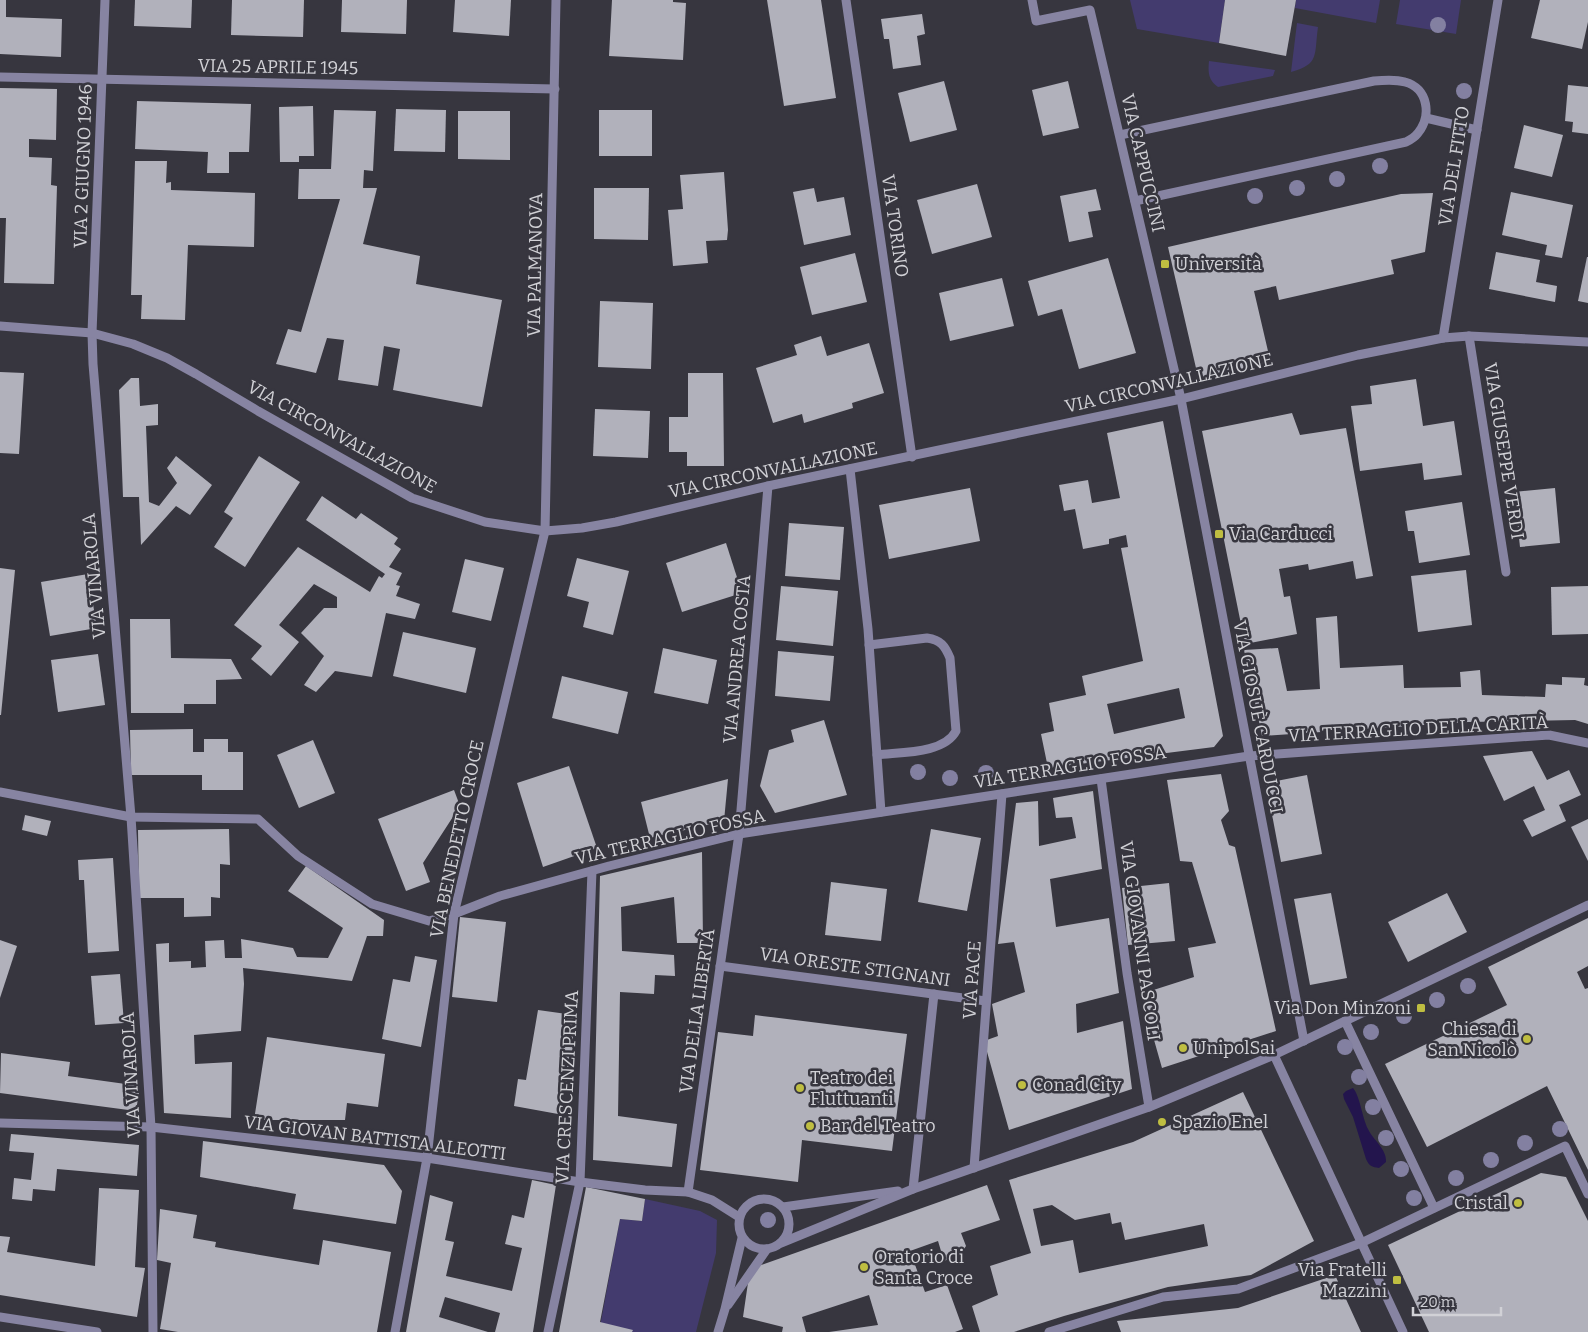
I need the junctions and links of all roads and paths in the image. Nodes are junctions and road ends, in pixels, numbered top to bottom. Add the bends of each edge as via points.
1 (105, 0) edge
2 (556, 0) edge
3 (846, 0) edge
4 (1032, 0) edge
5 (1498, 0) edge
6 (0, 77) edge
7 (103, 79) junction
8 (555, 89) junction
9 (1426, 118) junction
10 (1477, 130) junction
11 (1120, 135) junction
12 (1136, 201) junction
13 (0, 326) edge
14 (92, 333) junction
15 (1469, 336) junction
16 (1443, 338) junction
17 (1588, 342) edge
18 (1181, 399) junction
19 (912, 457) junction
20 (850, 469) junction
21 (768, 486) junction
22 (545, 530) junction
23 (1506, 572) dead end
24 (869, 645) junction
25 (1588, 742) edge
26 (877, 755) junction
27 (1249, 756) junction
28 (1101, 779) junction
29 (0, 792) edge
30 (1002, 794) junction
31 (881, 812) junction
32 (131, 817) junction
33 (739, 834) junction
34 (592, 871) junction
35 (1588, 905) edge
36 (454, 914) junction
37 (720, 966) junction
38 (934, 994) junction
39 (986, 1001) junction
40 (1345, 1021) junction
41 (1304, 1041) junction
42 (1274, 1056) junction
43 (1149, 1107) junction
44 (0, 1123) edge
45 (151, 1127) junction
46 (427, 1158) junction
47 (974, 1168) junction
48 (580, 1182) junction
49 (913, 1189) junction
50 (688, 1192) junction
51 (1588, 1194) edge
52 (784, 1208) junction
53 (1434, 1208) junction
54 (739, 1217) junction
55 (742, 1238) junction
56 (781, 1243) junction
57 (1361, 1243) junction
58 (767, 1249) junction
59 (725, 1309) junction
60 (0, 1317) edge
61 (97, 1332) edge
62 (153, 1332) edge
63 (395, 1332) edge
64 (548, 1332) edge
65 (718, 1332) edge
66 (1049, 1332) edge
67 (1402, 1332) edge

1 - 7 street, VIA 2 GIUGNO 1946
2 - 8 street, VIA PALMANOVA
3 - 19 street, VIA TORINO
4 - 11 street, VIA CAPPUCCINI via 1036,21 1090,10
5 - 10 street, VIA DEL FITTO
6 - 7 street, VIA 25 APRILE 1945
7 - 8 street, VIA 25 APRILE 1945
7 - 14 street, VIA 2 GIUGNO 1946
8 - 22 street, VIA PALMANOVA
9 - 10 street
9 - 11 street via 1426,101 1419,90 1407,82 1391,80
9 - 12 street via 1418,133 1406,142
10 - 16 street, VIA DEL FITTO
11 - 12 street, VIA CAPPUCCINI
12 - 18 street, VIA CAPPUCCINI
13 - 14 street, VIA CIRCONVALLAZIONE
14 - 22 street, VIA CIRCONVALLAZIONE via 133,344 167,358 412,498 486,522
14 - 32 street, VIA VINAROLA
15 - 16 street, VIA CIRCONVALLAZIONE
15 - 17 street, VIA CIRCONVALLAZIONE
15 - 23 street, VIA GIUSEPPE VERDI
16 - 18 street, VIA CIRCONVALLAZIONE via 1358,355
18 - 19 street, VIA CIRCONVALLAZIONE
18 - 27 street, VIA GIOSUÈ CARDUCCI
19 - 20 street, VIA CIRCONVALLAZIONE
20 - 21 street, VIA CIRCONVALLAZIONE
20 - 24 street
21 - 22 street, VIA CIRCONVALLAZIONE via 616,522
21 - 33 street, VIA ANDREA COSTA
22 - 36 street, VIA BENEDETTO CROCE
24 - 26 street
24 - 26 street via 928,638 942,642 950,658 956,731 944,744 932,748
25 - 27 street, VIA TERRAGLIO DELLA CARITÀ via 1549,735
26 - 31 street
27 - 28 street, VIA TERRAGLIO FOSSA
27 - 41 street, VIA GIOSUÈ CARDUCCI
28 - 30 street, VIA TERRAGLIO FOSSA
28 - 43 street, VIA GIOVANNI PASCOLI
29 - 32 street
30 - 31 street, VIA TERRAGLIO FOSSA
30 - 39 street, VIA PACE
31 - 33 street, VIA TERRAGLIO FOSSA
32 - 36 street, VIA TERRAGLIO FOSSA via 258,819 298,856 372,904 429,921
32 - 45 street, VIA VINAROLA
33 - 34 street, VIA TERRAGLIO FOSSA
33 - 37 street, VIA DELLA LIBERTÀ
34 - 36 street, VIA TERRAGLIO FOSSA via 500,896
34 - 48 street, VIA CRESCENZI PRIMA
35 - 40 street
36 - 46 street, VIA BENEDETTO CROCE
37 - 38 street, VIA ORESTE STIGNANI
37 - 50 street, VIA DELLA LIBERTÀ
38 - 39 street, VIA ORESTE STIGNANI
38 - 49 street, VIA PACE
39 - 47 street, VIA PACE
40 - 41 street
40 - 53 street
41 - 42 street
42 - 43 street
42 - 57 street
43 - 47 street
44 - 45 street, VIA GIOVAN BATTISTA ALEOTTI
45 - 46 street, VIA GIOVAN BATTISTA ALEOTTI
45 - 62 street, VIA VINAROLA
46 - 48 street, VIA GIOVAN BATTISTA ALEOTTI
46 - 63 street, VIA BENEDETTO CROCE
47 - 49 street
48 - 50 street, VIA GIOVAN BATTISTA ALEOTTI
48 - 64 street, VIA CRESCENZI PRIMA
49 - 52 street
49 - 56 street
50 - 54 street, VIA GIOVAN BATTISTA ALEOTTI via 712,1200
51 - 53 street via 1565,1146
52 - 54 street via 768,1198 759,1199 744,1207
52 - 56 street via 789,1227
53 - 57 street
54 - 55 street
55 - 58 street via 752,1247
55 - 59 street
56 - 58 street
57 - 66 street via 1238,1289 1163,1297
57 - 67 street
58 - 59 street
59 - 65 street
60 - 61 street

